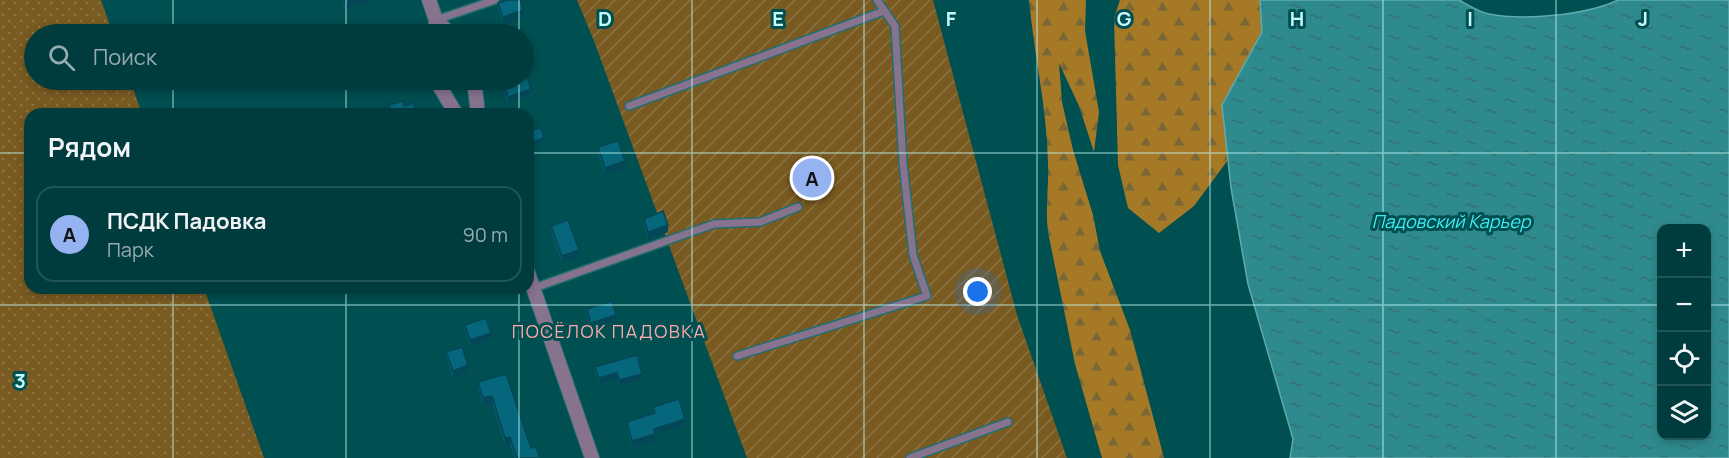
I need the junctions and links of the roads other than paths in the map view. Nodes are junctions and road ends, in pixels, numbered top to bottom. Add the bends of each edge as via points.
1 (429, 0) edge
2 (495, 0) edge
3 (877, 0) edge
4 (884, 11) junction
5 (434, 24) edge
6 (444, 24) edge
7 (442, 90) edge
8 (475, 90) edge
9 (629, 106) dead end
10 (452, 108) edge
11 (477, 108) edge
12 (798, 207) dead end
13 (534, 288) joint
14 (737, 356) dead end
15 (1008, 422) dead end
16 (592, 458) edge
17 (910, 458) edge

1 - 5 street
2 - 6 lane
3 - 4 lane
4 - 9 lane
4 - 14 lane via 895,26 913,255 927,296
7 - 10 street
8 - 11 street
12 - 13 lane via 760,222 714,224
13 - 16 street
15 - 17 lane

